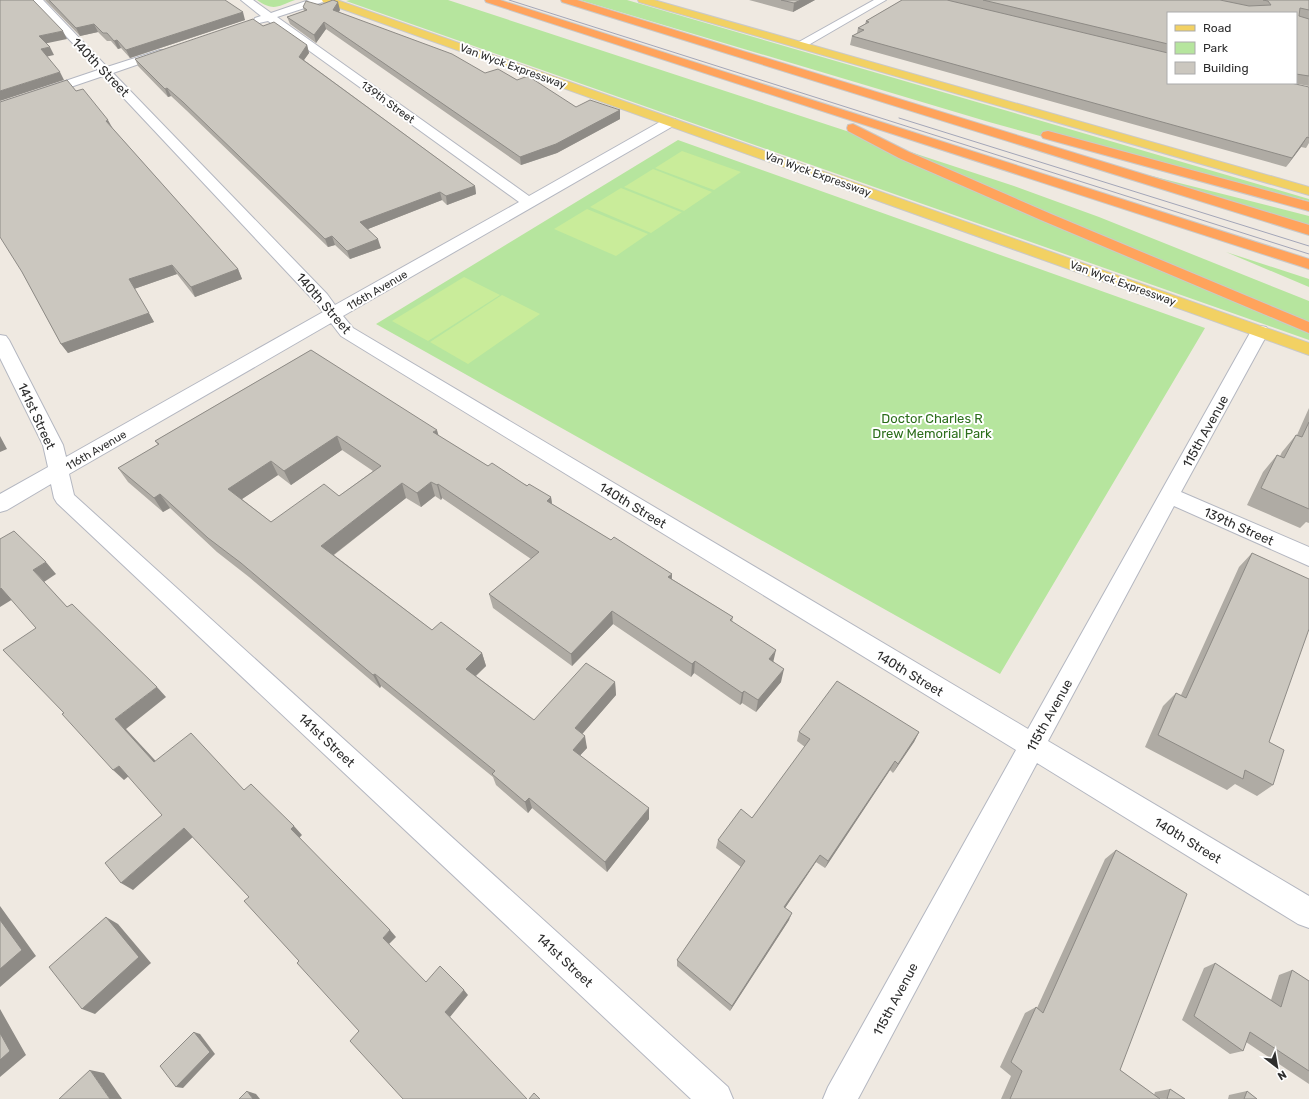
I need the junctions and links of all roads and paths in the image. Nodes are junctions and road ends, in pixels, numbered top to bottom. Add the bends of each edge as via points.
1 (37, 0) edge
2 (246, 0) edge
3 (318, 0) edge
4 (327, 0) edge
5 (490, 0) edge
6 (566, 0) edge
7 (644, 0) edge
8 (881, 0) edge
9 (268, 17) junction
10 (247, 24) edge
11 (678, 34) junction
12 (801, 45) junction
13 (173, 49) edge
14 (106, 72) junction
15 (797, 99) junction
16 (952, 107) dead end
17 (0, 108) edge
18 (670, 122) junction
19 (1033, 130) dead end
20 (1309, 191) edge
21 (530, 203) junction
22 (1309, 207) edge
23 (1309, 230) edge
24 (1309, 264) edge
25 (334, 315) junction
26 (1309, 328) edge
27 (1260, 331) junction
28 (0, 340) edge
29 (1309, 349) edge
30 (58, 471) junction
31 (1169, 495) junction
32 (0, 504) edge
33 (1309, 557) edge
34 (1032, 746) junction
35 (1309, 913) edge
36 (716, 1099) edge
37 (840, 1099) edge

1 - 14 street, 140th Street
2 - 9 street, 139th Street
3 - 9 street
4 - 18 main road, Van Wyck Expressway
5 - 15 highway
6 - 11 highway
7 - 12 main road
8 - 12 street
9 - 10 street
9 - 21 street, 139th Street
11 - 16 highway
11 - 23 highway
12 - 20 main road
13 - 14 street
14 - 17 street
14 - 25 street, 140th Street via 321,298
15 - 24 highway
15 - 26 highway via 911,158 1046,218
18 - 21 street, 116th Avenue
18 - 27 main road, Van Wyck Expressway
19 - 22 highway
21 - 25 street, 116th Avenue
25 - 30 street, 116th Avenue
25 - 34 street, 140th Street via 347,332
27 - 29 main road, Van Wyck Expressway
27 - 31 street, 115th Avenue
28 - 30 street, 141st Street via 53,445
30 - 32 street, 116th Avenue
30 - 36 street, 141st Street via 64,498
31 - 33 street, 139th Street
31 - 34 street, 115th Avenue
34 - 35 street, 140th Street
34 - 37 street, 115th Avenue

